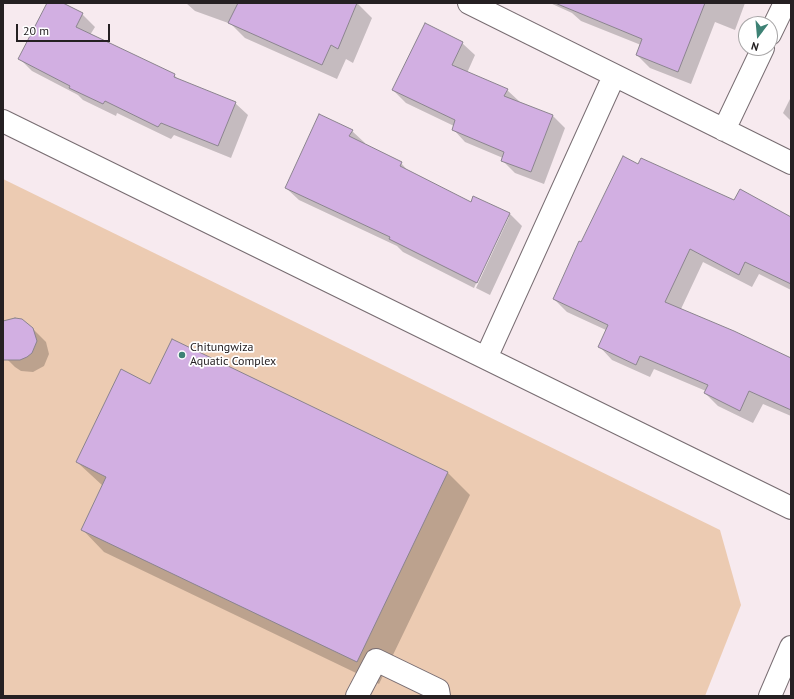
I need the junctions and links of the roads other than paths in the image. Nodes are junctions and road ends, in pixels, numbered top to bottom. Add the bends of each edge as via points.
1 (469, 3) edge
2 (785, 3) edge
3 (778, 17) edge
4 (759, 56) edge
5 (614, 76) junction
6 (3, 121) edge
7 (724, 130) junction
8 (791, 163) edge
9 (486, 358) junction
10 (791, 508) edge
11 (790, 654) edge
12 (357, 696) edge
13 (439, 696) edge
14 (770, 696) edge

1 - 5 street
2 - 3 street
4 - 7 street
5 - 7 street
5 - 9 street
6 - 9 street
7 - 8 street
9 - 10 street
11 - 14 street
12 - 13 street via 376,660 438,690

